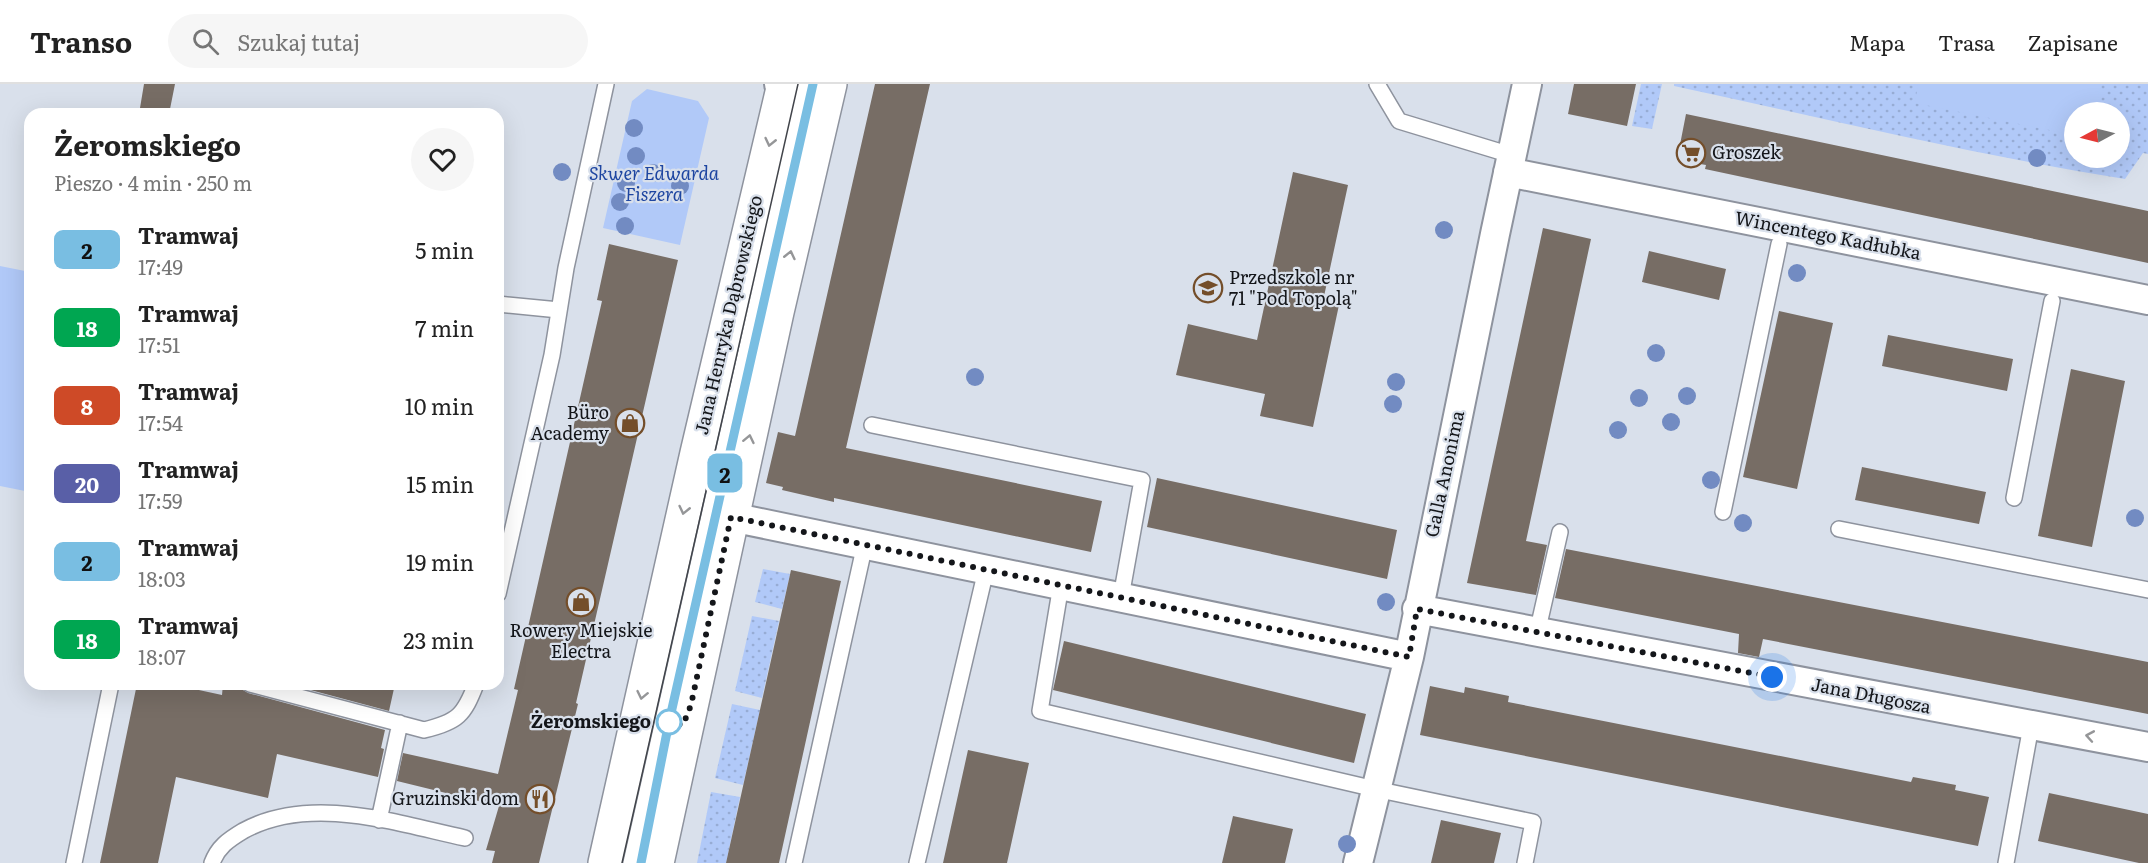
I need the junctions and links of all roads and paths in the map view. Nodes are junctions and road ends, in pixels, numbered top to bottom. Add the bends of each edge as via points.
1 (606, 84) edge
2 (1377, 84) edge
3 (1527, 84) edge
4 (802, 86) edge
5 (1509, 163) junction
6 (1779, 244) dead end
7 (2148, 300) edge
8 (2052, 301) dead end
9 (504, 305) edge
10 (559, 310) junction
11 (872, 424) dead end
12 (2014, 498) dead end
13 (1723, 512) dead end
14 (731, 517) junction
15 (1839, 528) dead end
16 (1560, 532) dead end
17 (865, 544) junction
18 (504, 567) edge
19 (986, 570) junction
20 (1060, 585) junction
21 (2148, 590) edge
22 (1121, 597) junction
23 (1417, 609) junction
24 (1537, 633) junction
25 (1409, 657) junction
26 (110, 690) edge
27 (273, 690) edge
28 (474, 690) edge
29 (691, 705) junction
30 (400, 723) junction
31 (2031, 726) junction
32 (2148, 747) edge
33 (1376, 789) junction
34 (379, 820) junction
35 (638, 828) junction
36 (465, 838) dead end
37 (74, 863) edge
38 (212, 863) edge
39 (605, 863) edge
40 (631, 863) edge
41 (657, 863) edge
42 (794, 863) edge
43 (916, 863) edge
44 (1358, 863) edge
45 (1525, 863) edge
46 (2006, 863) edge

1 - 10 lane
2 - 5 lane via 1400,121
3 - 5 street, Galla Anonima
14 -> 4 street
4 - 35 lane
4 -> 39 street, Jana Henryka Dąbrowskiego via 692,476
5 - 7 street, Wincentego Kadłubka
5 - 23 street, Galla Anonima
6 - 13 lane
8 - 12 lane
9 - 10 lane
10 - 18 lane
11 - 22 lane via 1142,480
14 - 17 street
14 - 29 street
15 - 21 lane
16 - 24 lane
17 - 19 street
17 - 42 lane
19 - 20 street
19 - 43 lane
20 - 22 street
20 - 33 lane via 1040,711
22 - 25 street
23 - 24 street, Jana Długosza
23 - 25 street, Galla Anonima
24 - 31 street, Jana Długosza
25 - 33 street, Galla Anonima
26 - 37 lane
27 - 30 lane
28 - 30 lane via 466,710 444,725 424,730
29 - 35 lane
29 - 41 street
30 - 34 lane
32 -> 31 street, Jana Długosza
31 - 46 lane
33 - 44 street, Galla Anonima
33 - 45 lane via 1533,822
34 - 36 lane
34 - 38 lane via 331,813 266,820 224,843
35 - 40 lane

